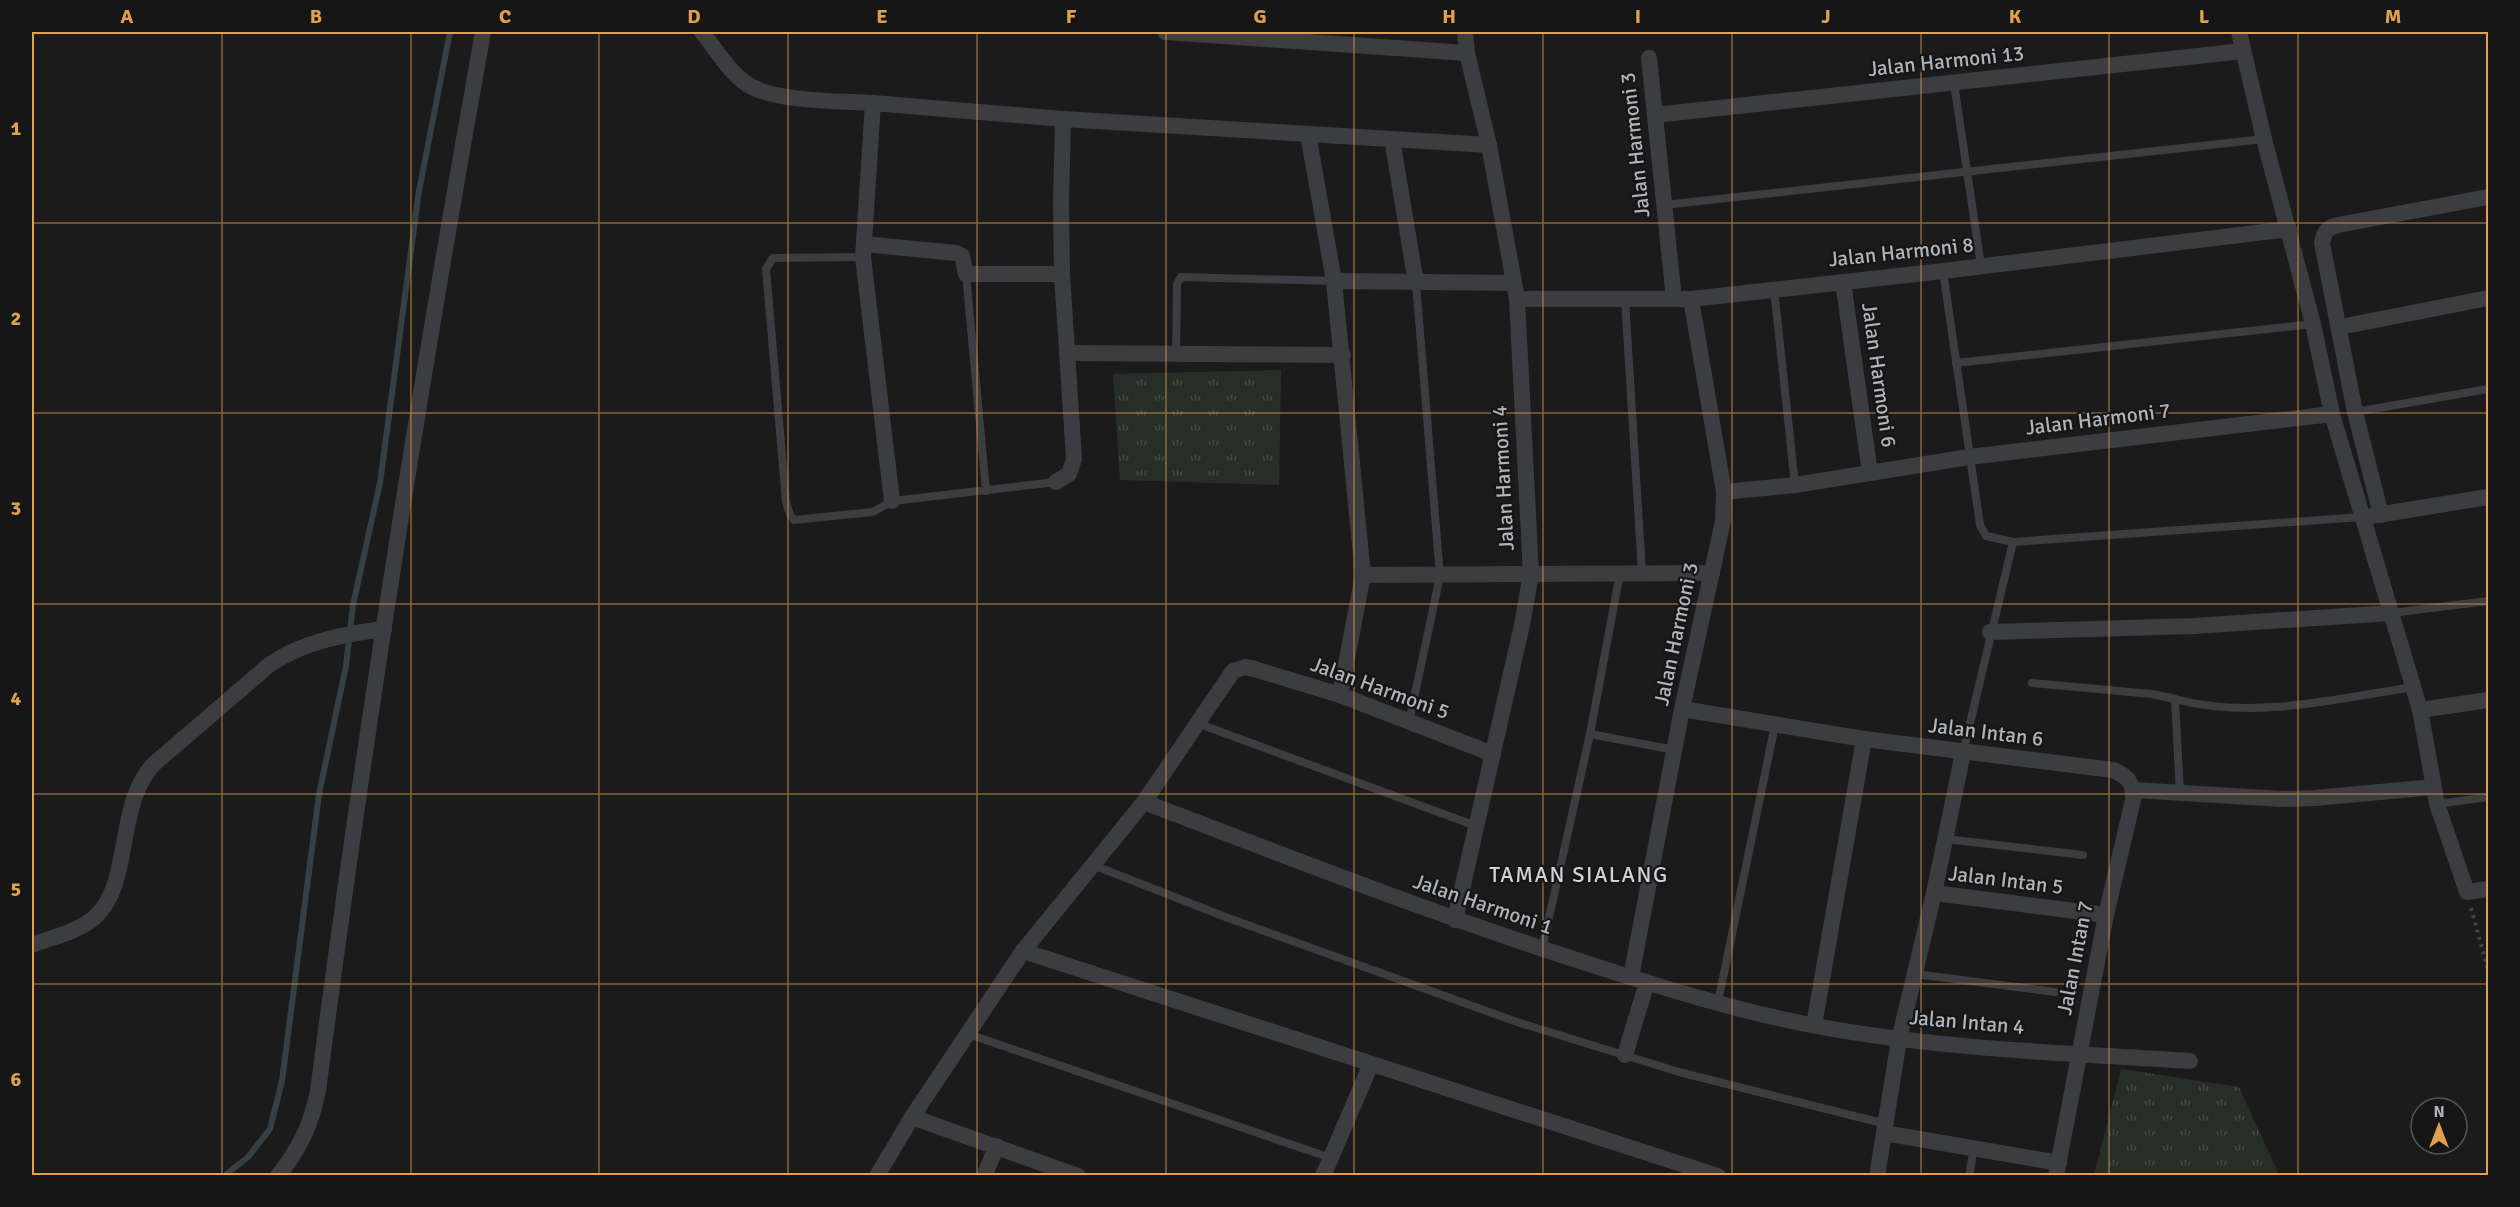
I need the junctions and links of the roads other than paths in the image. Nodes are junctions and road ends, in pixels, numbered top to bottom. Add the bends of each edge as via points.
1 (483, 32) edge
2 (702, 32) edge
3 (1165, 32) edge
4 (1465, 32) edge
5 (2239, 32) edge
6 (2243, 51) junction
7 (1467, 52) junction
8 (1649, 58) dead end
9 (1954, 83) junction
10 (873, 103) junction
11 (1655, 115) junction
12 (1063, 119) junction
13 (1308, 134) junction
14 (1392, 139) junction
15 (2264, 140) junction
16 (1489, 145) junction
17 (1968, 171) junction
18 (2488, 197) edge
19 (1664, 205) junction
20 (2289, 229) junction
21 (864, 251) junction
22 (1981, 266) junction
23 (1943, 271) junction
24 (966, 274) junction
25 (1062, 274) junction
26 (1334, 280) junction
27 (1843, 282) junction
28 (1416, 283) junction
29 (1774, 288) junction
30 (1515, 291) junction
31 (1674, 298) junction
32 (1691, 298) junction
33 (2488, 298) edge
34 (1625, 299) junction
35 (2313, 324) junction
36 (2340, 327) junction
37 (1067, 353) junction
38 (1176, 354) junction
39 (1342, 356) junction
40 (1956, 363) junction
41 (2488, 389) edge
42 (2355, 412) junction
43 (2332, 414) junction
44 (1969, 457) junction
45 (1870, 473) junction
46 (1056, 482) joint
47 (1795, 485) junction
48 (986, 491) junction
49 (1724, 492) junction
50 (2488, 497) edge
51 (892, 501) junction
52 (2381, 515) junction
53 (2361, 517) junction
54 (2013, 542) junction
55 (1642, 572) junction
56 (1620, 573) junction
57 (1712, 573) junction
58 (1531, 574) junction
59 (1363, 575) junction
60 (1440, 576) junction
61 (2488, 601) edge
62 (2391, 613) junction
63 (384, 629) junction
64 (1990, 632) junction
65 (2032, 682) dead end
66 (2413, 687) junction
67 (1340, 695) junction
68 (2175, 699) junction
69 (2488, 700) edge
70 (1682, 710) junction
71 (2420, 710) junction
72 (1409, 722) junction
73 (1197, 723) junction
74 (1775, 725) junction
75 (1590, 734) junction
76 (1864, 740) junction
77 (1675, 750) junction
78 (1963, 753) junction
79 (1493, 754) junction
80 (2434, 787) junction
81 (2134, 790) junction
82 (2180, 793) junction
83 (2488, 797) edge
84 (1144, 802) junction
85 (2437, 804) junction
86 (1476, 826) junction
87 (1946, 839) junction
88 (2082, 855) dead end
89 (1093, 864) junction
90 (2488, 890) edge
91 (1934, 893) junction
92 (2106, 915) junction
93 (1455, 920) junction
94 (32, 945) edge
95 (1542, 949) junction
96 (1023, 951) junction
97 (1915, 974) junction
98 (1639, 980) junction
99 (2055, 992) dead end
100 (1718, 1002) junction
101 (1814, 1025) junction
102 (968, 1034) junction
103 (1899, 1040) junction
104 (2079, 1054) junction
105 (1625, 1055) junction
106 (2190, 1061) dead end
107 (1371, 1064) junction
108 (912, 1117) junction
109 (1885, 1128) junction
110 (997, 1146) junction
111 (1974, 1148) junction
112 (1331, 1158) junction
113 (2057, 1169) edge
114 (1689, 1171) edge
115 (278, 1176) edge
116 (877, 1176) edge
117 (984, 1176) edge
118 (1078, 1176) edge
119 (1323, 1176) edge
120 (1718, 1176) edge
121 (1877, 1176) edge
122 (1969, 1176) edge

1 - 63 street
2 - 10 street via 739,78 755,89 795,98
3 - 7 street
4 - 7 street, Jalan Harmoni 4
5 - 6 street
6 - 9 street, Jalan Harmoni 13
6 - 15 street
7 - 16 street, Jalan Harmoni 4
8 - 11 street, Jalan Harmoni 3
9 - 11 street, Jalan Harmoni 13
9 - 17 lane
10 - 12 street
10 - 21 street
11 - 19 street, Jalan Harmoni 3
12 - 13 street
12 - 25 street
13 - 14 street
13 - 26 street
14 - 16 street
14 - 28 street
15 - 17 lane
15 - 20 street
16 - 30 street, Jalan Harmoni 4
17 - 19 lane
17 - 22 lane
18 - 36 street via 2329,227 2322,243
19 - 31 street, Jalan Harmoni 3
20 - 22 street, Jalan Harmoni 8
20 - 35 street
21 - 24 street via 956,253 962,256
21 - 51 street
21 - 51 lane via 773,258 766,269 786,502 794,520 803,521 873,512
22 - 23 street, Jalan Harmoni 8
23 - 27 street, Jalan Harmoni 8
23 - 40 lane
24 - 25 street
24 - 48 lane
25 - 37 street
26 - 28 street, Jalan Harmoni 8
26 - 38 lane via 1181,277 1177,284
26 - 39 street
27 - 29 street, Jalan Harmoni 8
27 - 45 street, Jalan Harmoni 6
28 - 30 street, Jalan Harmoni 8
28 - 60 lane
29 - 32 street, Jalan Harmoni 8
29 - 47 lane
30 - 34 street, Jalan Harmoni 8
30 - 58 street, Jalan Harmoni 4
31 - 32 street, Jalan Harmoni 8
31 - 34 street, Jalan Harmoni 8
32 - 49 street, Jalan Harmoni 3
33 - 36 street
34 - 55 lane
35 - 40 lane
35 - 43 street
36 - 42 street
37 - 38 street
37 - 46 street via 1074,459 1069,474
38 - 39 street
39 - 59 street
40 - 44 lane
41 - 42 lane
42 - 52 street
43 - 44 street, Jalan Harmoni 7
43 - 53 street
44 - 45 street, Jalan Harmoni 7
44 - 54 lane via 1982,531 1986,536
45 - 47 street, Jalan Harmoni 7
46 - 48 lane
47 - 49 street, Jalan Harmoni 7
48 - 51 lane
49 - 57 street, Jalan Harmoni 3 via 1723,521
50 - 52 street
52 - 53 street
53 - 54 lane
53 - 62 street
54 - 64 lane
55 - 56 street
55 - 57 street
56 - 58 street
56 - 75 lane
57 - 70 street, Jalan Harmoni 3
58 - 60 street
58 - 79 street, Jalan Harmoni 4
59 - 60 street
59 - 67 street
60 - 72 lane
61 - 62 lane
62 - 64 street via 2194,626
62 - 66 street
63 - 94 street via 330,639 286,654 144,774 135,794 117,876 97,916 78,928
63 - 115 street via 345,876 318,1091 312,1121
64 - 78 lane
65 - 68 lane
66 - 68 lane via 2277,707 2237,709
66 - 71 street
67 - 72 street, Jalan Harmoni 5
67 - 73 street, Jalan Harmoni 5 via 1245,667 1233,671
68 - 82 lane
69 - 71 street
70 - 74 street, Jalan Intan 6
70 - 77 street, Jalan Harmoni 3
71 - 80 street
72 - 79 street, Jalan Harmoni 5
73 - 84 street
73 - 86 lane
74 - 76 street, Jalan Intan 6
74 - 100 lane
75 - 77 lane
75 - 95 lane
76 - 78 street, Jalan Intan 6
76 - 101 street
77 - 98 street, Jalan Harmoni 3
78 - 81 street, Jalan Intan 6 via 2104,769 2123,774
78 - 87 street, Jalan Intan 5
79 - 86 street, Jalan Harmoni 4
80 - 82 street via 2282,799
80 - 85 street
81 - 82 street
81 - 92 street, Jalan Intan 7
83 - 85 lane
84 - 89 street
84 - 93 street, Jalan Harmoni 1
85 - 90 street via 2467,892
86 - 93 street, Jalan Harmoni 4
87 - 88 lane
87 - 91 street, Jalan Intan 5
89 - 96 street
89 - 105 lane via 1481,1010
91 - 92 street, Jalan Intan 5
91 - 97 street
92 - 104 street, Jalan Intan 7
93 - 95 street, Jalan Harmoni 1
95 - 98 street, Jalan Harmoni 1
96 - 102 street
96 - 107 street
97 - 99 lane
97 - 103 street
98 - 100 street, Jalan Harmoni 1
98 - 105 street, Jalan Harmoni 3
100 - 101 street, Jalan Harmoni 1
101 - 103 street, Jalan Intan 4
102 - 108 street
102 - 112 lane
103 - 104 street, Jalan Intan 4
103 - 109 street
104 - 106 street, Jalan Intan 4
104 - 113 street, Jalan Intan 7
105 - 109 lane
107 - 112 street
107 - 114 street
108 - 110 street
108 - 116 street
109 - 111 street
109 - 121 street
110 - 117 street
110 - 118 street
111 - 113 street
111 - 122 lane
112 - 119 street
114 - 120 street

